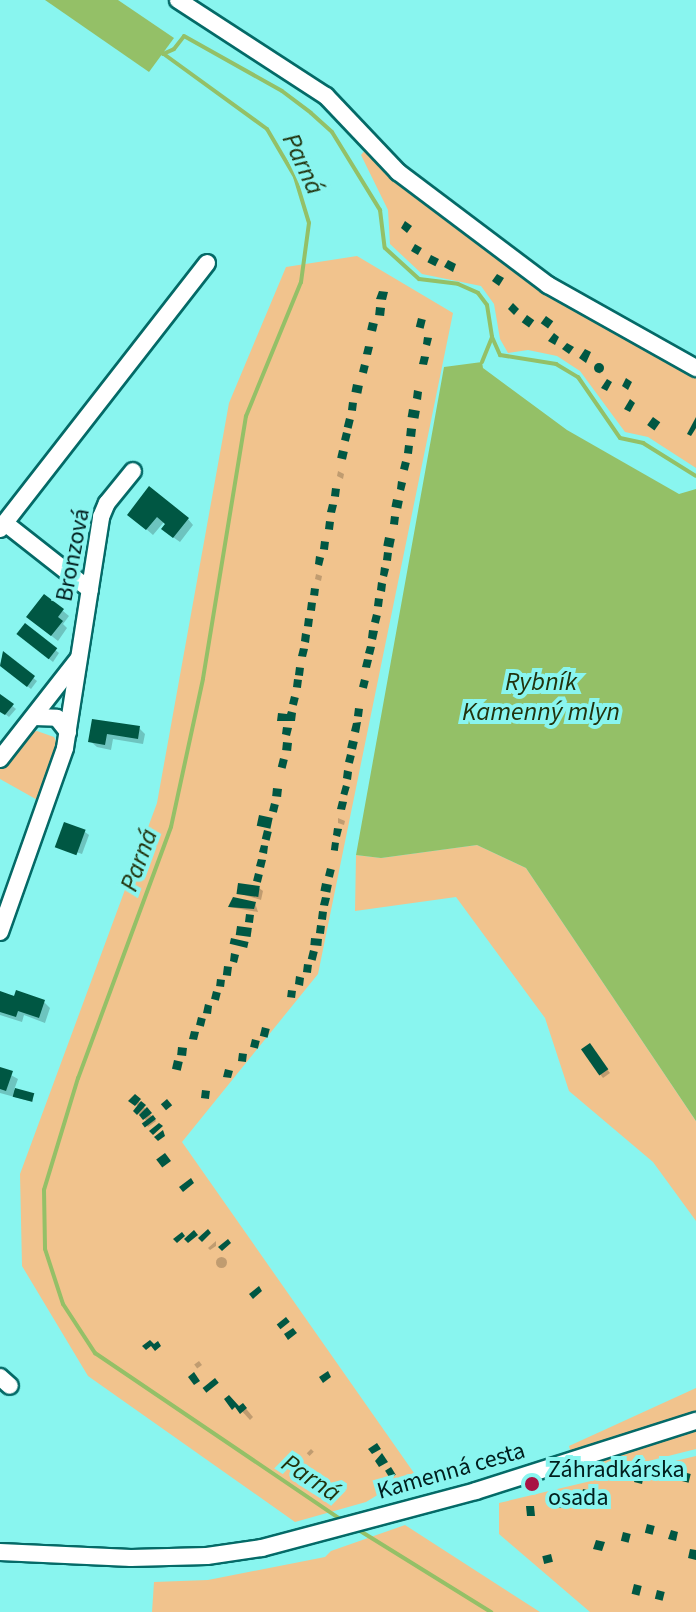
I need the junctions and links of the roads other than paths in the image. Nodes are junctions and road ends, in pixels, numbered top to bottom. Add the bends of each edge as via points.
1 (178, 0) edge
2 (207, 263) dead end
3 (696, 368) edge
4 (133, 471) dead end
5 (2, 526) edge
6 (90, 590) junction
7 (79, 656) junction
8 (34, 717) junction
9 (68, 732) junction
10 (0, 759) edge
11 (0, 932) edge
12 (696, 1421) edge
13 (0, 1552) edge

1 - 3 street via 326,96 398,172 548,285
2 - 5 street
4 - 6 street, Bronzová via 103,512
5 - 6 street
6 - 7 street, Bronzová
7 - 8 street, Bronzová
7 - 9 street, Bronzová
8 - 9 street via 51,716
8 - 10 street, Bronzová
9 - 11 street, Bronzová via 59,771
12 - 13 street, Kamenná cesta via 476,1491 262,1548 131,1558

